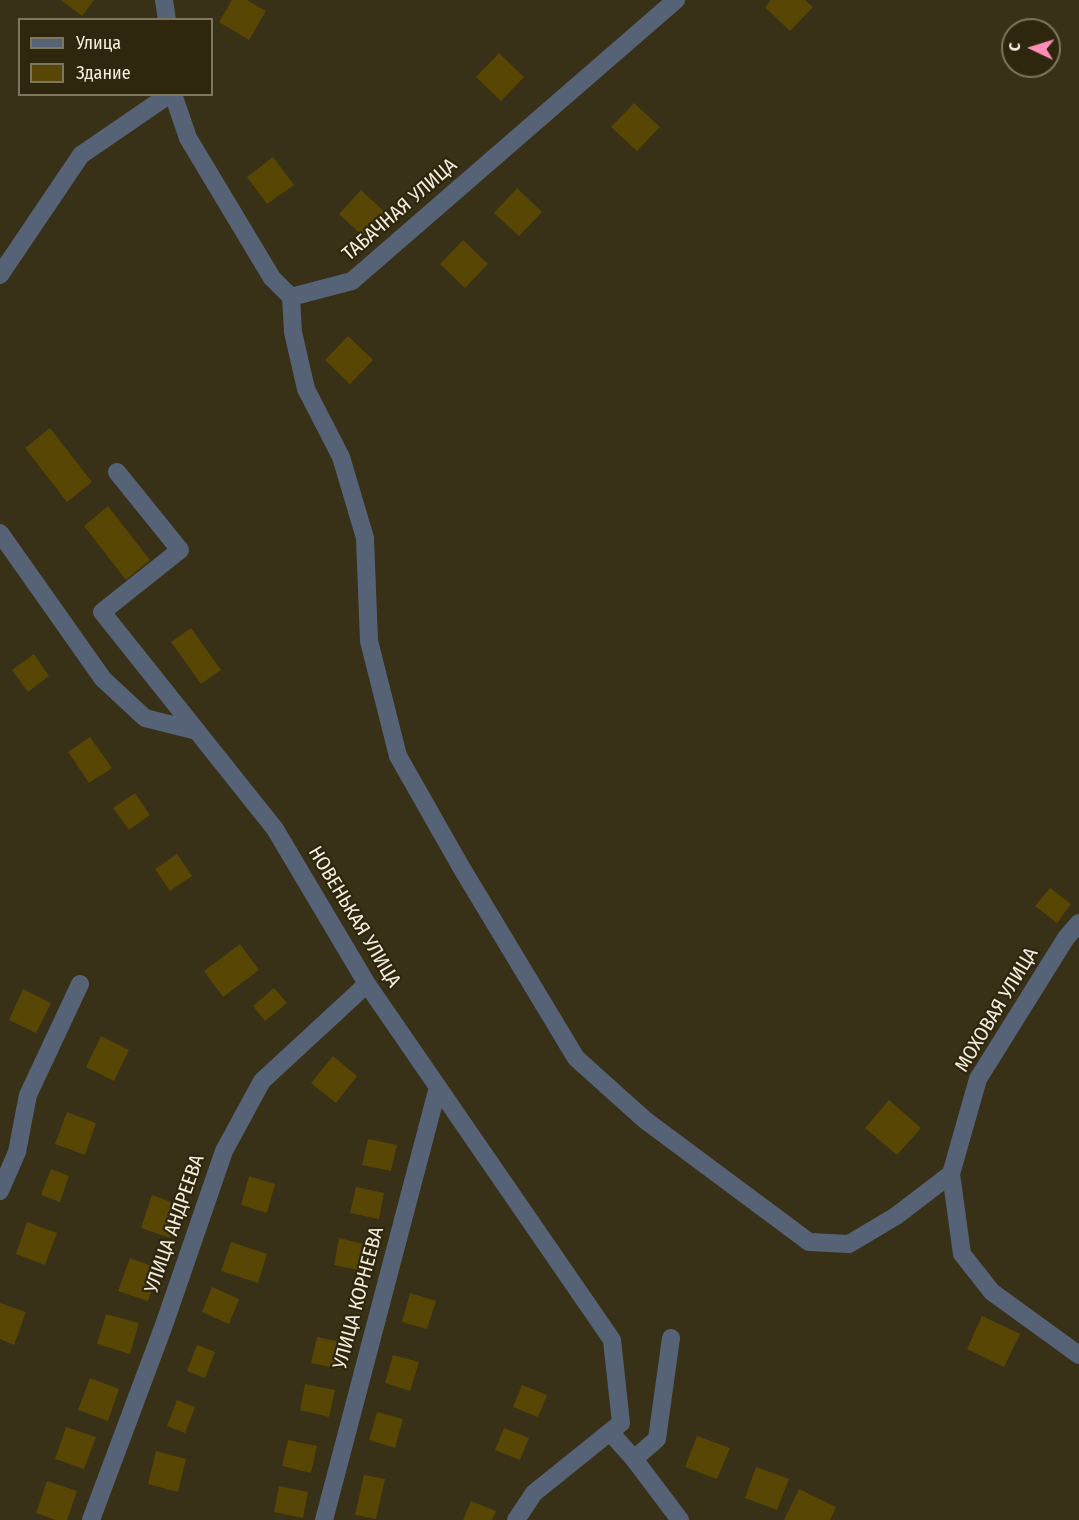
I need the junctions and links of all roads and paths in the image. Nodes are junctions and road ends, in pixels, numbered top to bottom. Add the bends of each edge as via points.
1 (164, 0) edge
2 (676, 0) edge
3 (167, 18) edge
4 (169, 96) edge
5 (173, 96) edge
6 (0, 275) edge
7 (291, 297) junction
8 (117, 472) dead end
9 (0, 533) edge
10 (197, 731) junction
11 (1079, 924) edge
12 (80, 984) dead end
13 (367, 984) junction
14 (438, 1087) junction
15 (951, 1174) junction
16 (0, 1191) edge
17 (671, 1338) dead end
18 (1079, 1355) edge
19 (610, 1432) junction
20 (634, 1459) junction
21 (91, 1520) edge
22 (324, 1520) edge
23 (516, 1520) edge
24 (681, 1520) edge

1 - 3 street
2 - 7 street, ТАБАЧНАЯ УЛИЦА via 352,281
4 - 6 street via 81,155
5 - 7 street via 188,138 272,278
7 - 15 street via 292,332 306,389 341,457 365,538 369,640 398,756 576,1058 645,1120 809,1242 849,1244 896,1216
8 - 10 street, НОВЕНЬКАЯ УЛИЦА via 180,550 102,612
9 - 10 street via 103,679 145,718
10 - 13 street, НОВЕНЬКАЯ УЛИЦА via 275,830
11 - 15 street, МОХОВАЯ УЛИЦА via 1066,938 978,1079
12 - 16 street via 28,1095 17,1152
13 - 14 street, НОВЕНЬКАЯ УЛИЦА
13 - 21 street, УЛИЦА АНДРЕЕВА via 262,1081 224,1151
14 - 19 street, НОВЕНЬКАЯ УЛИЦА via 612,1340 621,1423
14 - 22 street, УЛИЦА КОРНЕЕВА
15 - 18 street, МОХОВАЯ УЛИЦА via 962,1254 992,1292
17 - 20 street via 657,1439
19 - 20 street
19 - 23 street via 534,1494
20 - 24 street

